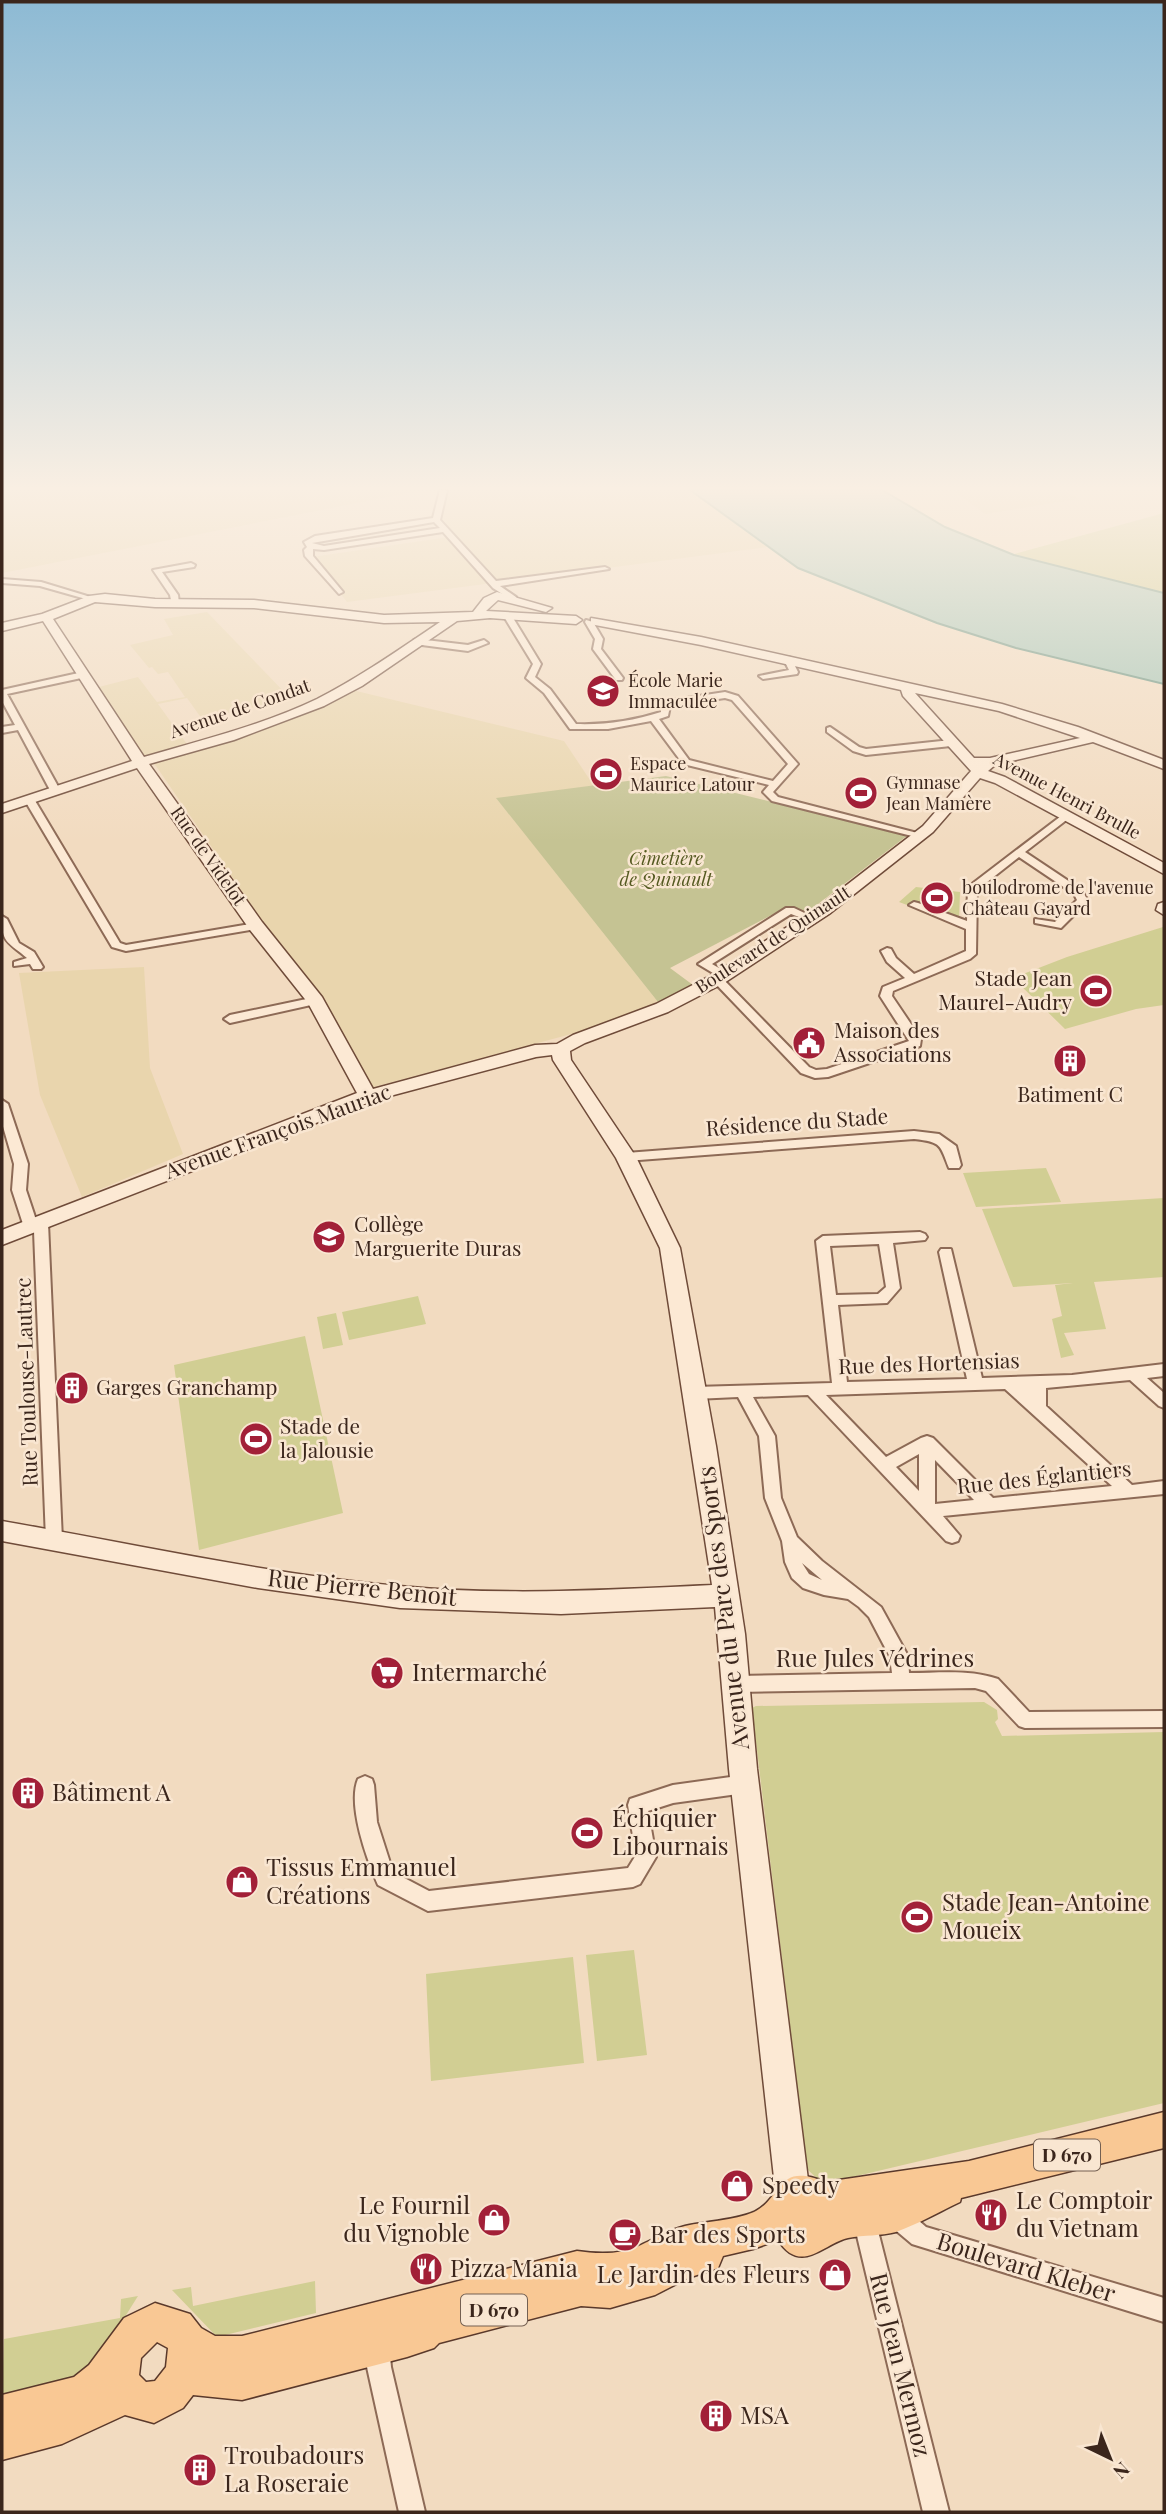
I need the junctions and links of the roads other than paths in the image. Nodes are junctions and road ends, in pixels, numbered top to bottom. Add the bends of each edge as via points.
1 (71, 607) edge
2 (283, 607) edge
3 (481, 607) edge
4 (541, 607) edge
5 (480, 614) junction
6 (507, 615) junction
7 (46, 617) junction
8 (454, 618) junction
9 (584, 620) junction
10 (2, 627) edge
11 (417, 642) junction
12 (484, 643) dead end
13 (788, 660) junction
14 (83, 676) junction
15 (763, 676) dead end
16 (619, 678) dead end
17 (908, 685) junction
18 (654, 718) junction
19 (20, 727) junction
20 (2, 730) edge
21 (830, 730) dead end
22 (1093, 737) junction
23 (950, 743) junction
24 (142, 762) junction
25 (979, 765) junction
26 (1164, 765) edge
27 (775, 784) junction
28 (55, 790) junction
29 (29, 799) junction
30 (2, 809) edge
31 (1065, 816) junction
32 (920, 835) junction
33 (1019, 853) junction
34 (1164, 869) edge
35 (914, 905) dead end
36 (2, 919) edge
37 (812, 919) junction
38 (1039, 921) dead end
39 (256, 926) junction
40 (972, 927) junction
41 (740, 942) junction
42 (887, 951) dead end
43 (760, 952) junction
44 (18, 964) dead end
45 (721, 977) junction
46 (912, 978) junction
47 (316, 1001) junction
48 (230, 1019) dead end
49 (561, 1049) junction
50 (368, 1096) junction
51 (2, 1104) edge
52 (626, 1157) junction
53 (954, 1165) dead end
54 (36, 1225) junction
55 (920, 1237) dead end
56 (2, 1238) edge
57 (885, 1239) junction
58 (946, 1252) dead end
59 (831, 1300) junction
60 (1161, 1371) edge
61 (1133, 1374) junction
62 (1039, 1382) junction
63 (1008, 1383) junction
64 (976, 1384) junction
65 (840, 1388) junction
66 (811, 1389) junction
67 (741, 1390) junction
68 (695, 1393) junction
69 (1162, 1400) edge
70 (1038, 1408) junction
71 (927, 1442) junction
72 (884, 1466) junction
73 (1164, 1488) edge
74 (1128, 1491) junction
75 (990, 1505) junction
76 (927, 1511) junction
77 (2, 1531) edge
78 (952, 1536) dead end
79 (54, 1540) junction
80 (725, 1595) junction
81 (901, 1681) junction
82 (738, 1684) junction
83 (1164, 1718) edge
84 (365, 1784) dead end
85 (745, 1784) junction
86 (1164, 2130) edge
87 (969, 2179) junction
88 (803, 2215) junction
89 (879, 2215) junction
90 (1164, 2310) edge
91 (126, 2345) junction
92 (377, 2346) junction
93 (185, 2359) junction
94 (127, 2394) junction
95 (2, 2415) edge
96 (2, 2440) edge
97 (412, 2512) edge
98 (936, 2512) edge

1 - 7 street
2 - 8 street via 384,619
3 - 5 street
4 - 9 street
5 - 6 street
5 - 8 street
6 - 9 street
6 - 18 street via 537,664 530,678 547,691 573,727
7 - 10 street
7 - 14 street, Rue de Videlot
8 - 11 street, Avenue de Condat
9 - 13 street
9 - 16 street via 600,639 597,649
11 - 12 street via 468,648
11 - 24 street, Avenue de Condat via 319,703 229,737
13 - 15 street via 794,672
13 - 17 street
14 - 19 street via 2,693
14 - 24 street, Rue de Videlot
17 - 22 street
17 - 23 street, Avenue Henri Brulle via 908,693
18 - 27 street via 686,762
18 - 27 street via 665,714 666,704 725,695 735,698 793,764
19 - 20 street
19 - 28 street
21 - 23 street via 866,752
22 - 25 street
22 - 26 street
23 - 25 street, Avenue Henri Brulle
24 - 28 street, Avenue de Condat
24 - 39 street, Rue de Videlot
25 - 31 street, Avenue Henri Brulle
25 - 32 street, Boulevard de Quinault
27 - 32 street via 768,792 775,799
28 - 29 street, Avenue de Condat
29 - 30 street, Avenue de Condat
29 - 39 street via 116,945 126,948
31 - 33 street
31 - 34 street, Avenue Henri Brulle
32 - 37 street, Boulevard de Quinault
33 - 38 street via 1078,892 1083,901 1057,926
33 - 40 street via 972,889
35 - 40 street
36 - 44 street via 14,945 30,954 35,964
37 - 41 street via 790,910
37 - 43 street, Boulevard de Quinault
39 - 47 street, Rue de Videlot
40 - 46 street via 972,952
41 - 43 street
41 - 45 street via 704,964
42 - 46 street
43 - 45 street, Boulevard de Quinault
45 - 46 street via 805,1070 815,1074 916,1043 886,996 887,989
45 - 49 street, Boulevard de Quinault via 662,1008
47 - 48 street
47 - 50 street, Rue de Videlot
49 - 50 street, Avenue François Mauriac via 535,1051
49 - 52 street, Avenue du Parc des Sports via 562,1060
50 - 54 street, Avenue François Mauriac
51 - 54 street, Rue Toulouse-Lautrec via 21,1164 19,1189
52 - 53 street, Résidence du Stade via 914,1135 934,1137 951,1149
52 - 68 street, Avenue du Parc des Sports via 670,1248
54 - 56 street, Avenue François Mauriac
54 - 79 street, Rue Toulouse-Lautrec
55 - 57 street
57 - 59 street via 894,1289 882,1299
57 - 59 street via 823,1241
58 - 64 street
59 - 65 street
60 - 61 street, Rue des Hortensias
60 - 69 street
61 - 62 street, Rue des Hortensias
61 - 69 street
62 - 63 street, Rue des Hortensias
62 - 70 street
63 - 64 street, Rue des Hortensias
63 - 70 street
64 - 65 street, Rue des Hortensias
65 - 66 street, Rue des Hortensias
66 - 67 street, Rue des Hortensias
66 - 72 street
67 - 68 street, Rue des Hortensias
67 - 81 street via 767,1436 774,1498 793,1563 803,1578 824,1589 854,1593 875,1612 899,1656
68 - 80 street, Avenue du Parc des Sports
70 - 74 street
71 - 72 street
71 - 75 street
71 - 76 street
72 - 76 street
73 - 74 street, Rue des Églantiers
74 - 75 street, Rue des Églantiers
75 - 76 street, Rue des Églantiers
76 - 78 street
77 - 79 street, Rue Pierre Benoît
79 - 80 street, Rue Pierre Benoît via 400,1597 561,1603
80 - 82 street, Avenue du Parc des Sports
81 - 82 street, Rue Jules Védrines
81 - 83 street, Rue Jules Védrines via 975,1680 992,1685 1025,1720
82 - 85 street, Avenue du Parc des Sports
84 - 85 street via 367,1822 385,1878 428,1901 634,1877 646,1857 637,1805 673,1794
85 - 88 street, Avenue du Parc des Sports
86 - 87 main road, D 670
87 - 88 main road, D 670
87 - 89 main road, D 670
88 - 89 main road, D 670 via 838,2221
88 - 92 main road, D 670 via 780,2236 681,2261 656,2276 610,2289 581,2287 429,2326 420,2334
88 - 93 main road, D 670 via 600,2273 577,2270 242,2356
89 - 90 street, Boulevard Kleber via 920,2236
89 - 98 street, Rue Jean Mermoz
91 - 93 main road via 134,2334 155,2322 174,2325
91 - 94 main road via 119,2372
91 - 95 main road via 90,2390
92 - 93 main road, D 670 via 242,2380 197,2375
92 - 97 street
93 - 94 main road via 167,2397 156,2402 135,2401
94 - 96 main road via 62,2424

